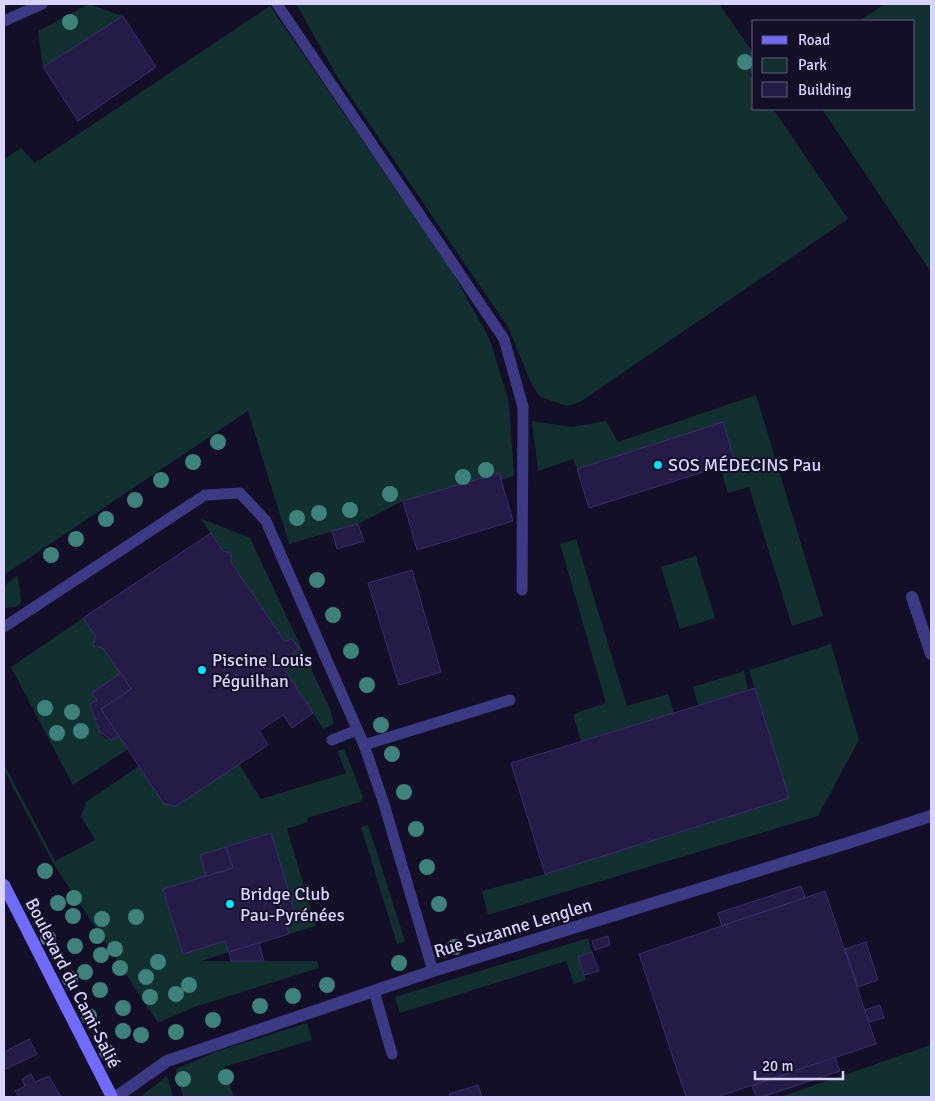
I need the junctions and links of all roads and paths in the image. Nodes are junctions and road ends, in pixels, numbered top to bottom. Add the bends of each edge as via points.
1 (42, 4) edge
2 (277, 4) edge
3 (4, 21) edge
4 (522, 590) dead end
5 (912, 597) dead end
6 (4, 627) edge
7 (931, 654) edge
8 (510, 700) dead end
9 (357, 730) junction
10 (332, 740) dead end
11 (364, 745) junction
12 (931, 816) edge
13 (4, 885) edge
14 (433, 971) junction
15 (374, 991) junction
16 (392, 1054) dead end
17 (112, 1097) edge
18 (116, 1097) edge

1 - 3 lane
2 - 4 lane via 504,339 523,406
5 - 7 street
6 - 9 lane via 205,495 240,493 266,521
8 - 11 lane
9 - 10 lane
9 - 11 lane
11 - 14 lane
12 - 14 street, Rue Suzanne Lenglen
13 - 17 street, Boulevard du Cami-Salié
14 - 15 street, Rue Suzanne Lenglen
15 - 16 lane
15 - 18 street, Rue Suzanne Lenglen via 167,1062

